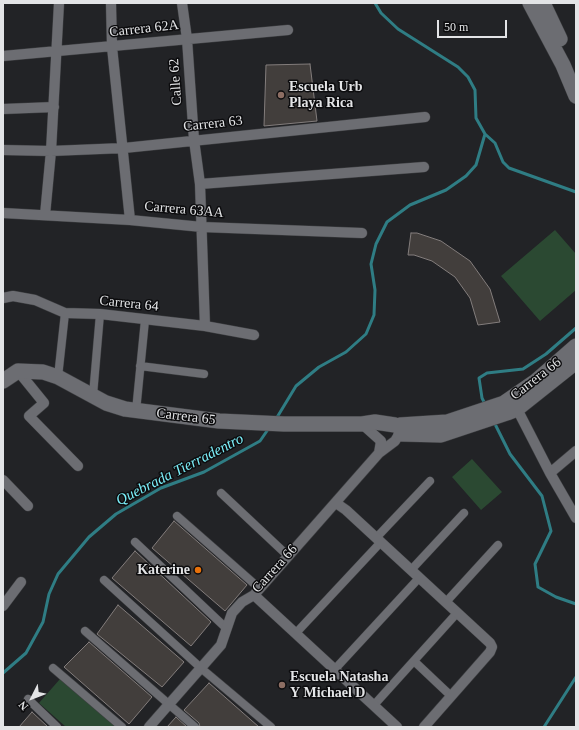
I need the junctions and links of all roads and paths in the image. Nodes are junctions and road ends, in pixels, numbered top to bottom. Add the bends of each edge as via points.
1 (59, 3) edge
2 (111, 3) edge
3 (182, 3) edge
4 (530, 3) edge
5 (543, 3) edge
6 (288, 30) dead end
7 (187, 39) junction
8 (112, 47) junction
9 (58, 52) junction
10 (3, 56) edge
11 (576, 72) edge
12 (576, 96) edge
13 (54, 107) junction
14 (3, 109) edge
15 (425, 117) dead end
16 (194, 140) junction
17 (124, 148) junction
18 (3, 150) edge
19 (51, 151) junction
20 (424, 166) dead end
21 (200, 184) junction
22 (3, 213) edge
23 (45, 215) junction
24 (130, 220) junction
25 (202, 227) junction
26 (362, 233) dead end
27 (3, 298) edge
28 (65, 313) junction
29 (100, 314) junction
30 (145, 320) junction
31 (205, 326) junction
32 (254, 335) dead end
33 (576, 346) edge
34 (576, 362) edge
35 (140, 366) junction
36 (18, 371) junction
37 (204, 374) dead end
38 (58, 377) junction
39 (3, 381) edge
40 (93, 395) junction
41 (510, 406) junction
42 (136, 411) junction
43 (362, 424) junction
44 (398, 431) junction
45 (576, 451) edge
46 (379, 453) junction
47 (78, 466) dead end
48 (550, 472) junction
49 (3, 480) edge
50 (430, 481) dead end
51 (221, 493) dead end
52 (336, 503) junction
53 (28, 506) dead end
54 (464, 513) dead end
55 (177, 516) dead end
56 (576, 518) edge
57 (379, 540) junction
58 (135, 542) dead end
59 (498, 545) dead end
60 (287, 555) junction
61 (411, 570) junction
62 (419, 578) junction
63 (104, 580) dead end
64 (21, 582) dead end
65 (257, 591) junction
66 (446, 602) junction
67 (3, 606) edge
68 (457, 613) junction
69 (226, 628) junction
70 (85, 631) dead end
71 (296, 633) junction
72 (414, 661) junction
73 (53, 668) dead end
74 (202, 668) junction
75 (335, 669) junction
76 (451, 696) junction
77 (28, 699) dead end
78 (168, 705) junction
79 (374, 705) junction
80 (58, 727) edge
81 (122, 727) edge
82 (149, 727) edge
83 (195, 727) edge
84 (271, 727) edge
85 (397, 727) edge
86 (424, 727) edge

1 - 9 street
2 - 8 street
3 - 7 street, Calle 62
4 - 12 main road via 563,65
5 - 11 main road
6 - 7 street, Carrera 62A
7 - 8 street, Carrera 62A
7 - 16 street, Calle 62
8 - 9 street, Carrera 62A
8 - 17 street
9 - 10 street, Carrera 62A
9 - 13 street
13 - 14 street
13 - 19 street
15 - 16 street, Carrera 63
16 - 17 street, Carrera 63
16 - 21 street, Calle 62
17 - 19 street, Carrera 63
17 - 24 street
18 - 19 street, Carrera 63
19 - 23 street
20 - 21 street
21 - 25 street, Calle 62
22 - 23 street, Carrera 63AA
23 - 24 street, Carrera 63AA
24 - 25 street, Carrera 63AA
25 - 26 street, Carrera 63AA
25 - 31 street, Calle 62
27 - 28 street, Carrera 64 via 13,296 35,300
28 - 29 street, Carrera 64
28 - 38 street
29 - 30 street, Carrera 64
29 - 40 street
30 - 31 street, Carrera 64
30 - 35 street
31 - 32 street, Carrera 64
33 - 41 main road, Carrera 66
34 - 41 main road, Carrera 66
35 - 37 street
35 - 42 street
36 - 38 main road, Carrera 65 via 43,372
36 - 39 main road
36 - 47 street via 44,403 29,416
38 - 40 main road, Carrera 65
40 - 42 main road, Carrera 65 via 106,403
41 - 44 main road, Carrera 66 via 442,434
41 - 48 street
42 - 43 main road, Carrera 65 via 219,421
43 - 44 main road, Carrera 65 via 375,422
43 - 46 street via 381,441
44 - 46 street, Carrera 66 via 395,441
45 - 48 street
46 - 52 street, Carrera 66
48 - 56 street
49 - 53 street
50 - 57 street
51 - 60 street
52 - 57 street
52 - 60 street, Carrera 66
54 - 61 street
55 - 65 street
57 - 61 street
57 - 71 street
58 - 69 street
59 - 66 street
60 - 65 street, Carrera 66
61 - 62 street
62 - 66 street
62 - 75 street
63 - 74 street
64 - 67 street
65 - 69 street, Carrera 66 via 232,613
65 - 71 street
66 - 68 street
68 - 72 street
68 - 76 street via 492,647
69 - 74 street, Carrera 66 via 221,645
70 - 78 street
71 - 75 street
72 - 76 street
72 - 79 street
73 - 81 street
74 - 78 street, Carrera 66
74 - 84 street
75 - 79 street
76 - 86 street
77 - 80 street
78 - 82 street, Carrera 66
78 - 83 street
79 - 85 street

